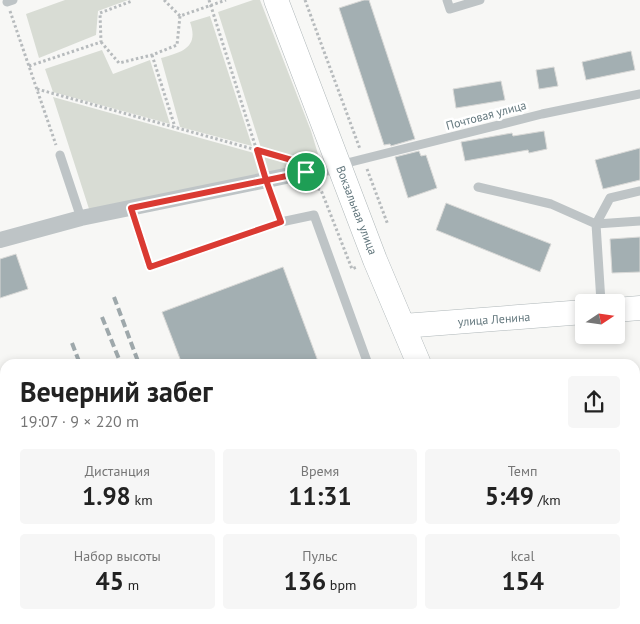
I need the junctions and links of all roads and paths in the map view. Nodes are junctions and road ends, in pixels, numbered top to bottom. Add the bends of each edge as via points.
1 (133, 0) edge
2 (164, 0) edge
3 (209, 0) edge
4 (226, 0) edge
5 (276, 0) edge
6 (306, 0) edge
7 (447, 0) edge
8 (480, 0) edge
9 (9, 1) edge
10 (211, 5) junction
11 (180, 16) junction
12 (101, 42) junction
13 (152, 55) junction
14 (29, 66) junction
15 (37, 90) junction
16 (640, 94) edge
17 (175, 127) junction
18 (257, 150) junction
19 (360, 150) dead end
20 (60, 155) joint
21 (339, 164) junction
22 (367, 168) dead end
23 (306, 172) junction
24 (266, 180) junction
25 (478, 187) dead end
26 (640, 191) edge
27 (131, 208) junction
28 (81, 218) junction
29 (640, 221) edge
30 (281, 222) junction
31 (596, 224) junction
32 (388, 225) dead end
33 (0, 240) edge
34 (375, 260) junction
35 (600, 294) edge
36 (640, 308) edge
37 (625, 309) edge
38 (575, 313) edge
39 (403, 326) junction
40 (366, 359) edge
41 (417, 359) edge

1 - 12 path via 100,13
2 - 11 path
3 - 10 path
4 - 10 path
5 - 21 main road, Вокзальная улица
6 - 19 path
7 - 8 lane via 450,9
9 - 14 path
10 - 11 path
10 - 18 path
11 - 13 path via 177,45
12 - 13 path via 119,64
12 - 14 path
13 - 17 path
14 - 15 path
15 - 17 path
15 - 20 path
16 - 21 lane, Почтовая улица via 542,114
17 - 18 path
18 - 23 path via 302,163
18 - 24 path
20 - 28 lane
21 - 23 street
21 - 34 main road, Вокзальная улица
22 - 32 path
23 - 24 street
23 - 34 path via 309,185 321,190 352,269
24 - 27 street
24 - 30 path
25 - 31 lane via 551,204
26 - 31 lane via 610,198
27 - 28 street
27 - 30 lane via 150,267
28 - 33 street
29 - 31 lane
30 - 40 lane via 314,215
31 - 35 lane
34 - 39 main road, Вокзальная улица
36 - 37 main road
38 - 39 main road, улица Ленина
39 - 41 main road, Вокзальная улица

